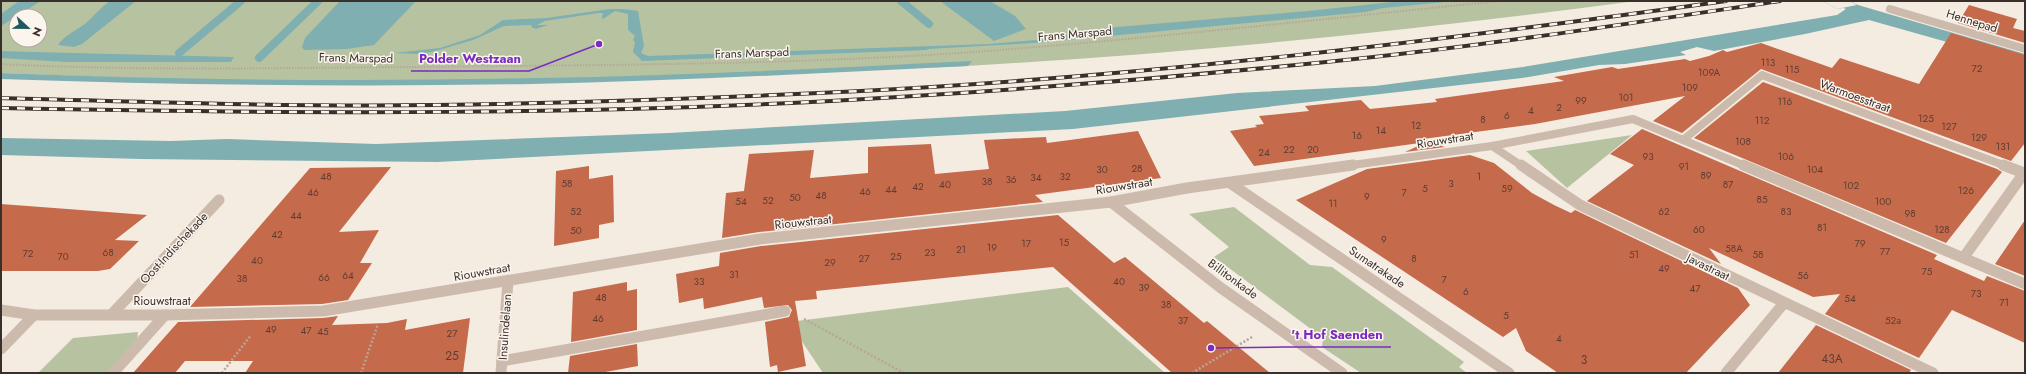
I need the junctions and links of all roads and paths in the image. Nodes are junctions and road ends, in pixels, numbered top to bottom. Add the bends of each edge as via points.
1 (1501, 1) edge
2 (1890, 9) dead end
3 (2025, 49) edge
4 (1, 64) edge
5 (1683, 140) junction
6 (1492, 146) junction
7 (1230, 183) junction
8 (2022, 185) edge
9 (219, 200) dead end
10 (1111, 202) junction
11 (1964, 257) junction
12 (508, 281) junction
13 (2025, 284) edge
14 (386, 301) junction
15 (1784, 303) junction
16 (1, 310) edge
17 (785, 311) joint
18 (268, 312) junction
19 (112, 314) junction
20 (34, 315) junction
21 (165, 315) junction
22 (1237, 345) dead end
23 (1, 349) edge
24 (501, 367) edge
25 (113, 373) edge
26 (222, 373) edge
27 (361, 373) edge
28 (904, 373) edge
29 (1192, 373) edge
30 (1342, 373) edge
31 (1509, 373) edge
32 (1726, 373) edge
33 (1932, 373) edge

1 - 4 path, Frans Marspad via 1081,43 958,53 751,63 195,69 78,68
2 - 3 street, Hennepad
5 - 6 street, Riouwstraat via 1633,119
5 - 8 street, Warmoesstraat via 1762,75 2024,173
5 - 11 street
6 - 7 street, Riouwstraat
6 - 15 street, Javastraat via 1580,205
7 - 10 street, Riouwstraat
7 - 31 street, Sumatrakade
8 - 11 street, Warmoesstraat
9 - 19 street, Oost-Indischekade
10 - 12 street, Riouwstraat via 760,239
10 - 30 street, Billitonkade via 1221,288
11 - 13 street
12 - 14 street, Riouwstraat
12 - 24 street, Insulindelaan
14 - 18 street, Riouwstraat via 323,311
14 - 27 path
15 - 32 street
15 - 33 street, Javastraat
16 - 20 street, Riouwstraat
17 - 24 street
17 - 28 path via 814,323
18 - 21 street, Riouwstraat
18 - 26 path
19 - 20 street, Riouwstraat
19 - 21 street, Riouwstraat
20 - 23 street
21 - 25 street
22 - 29 path

